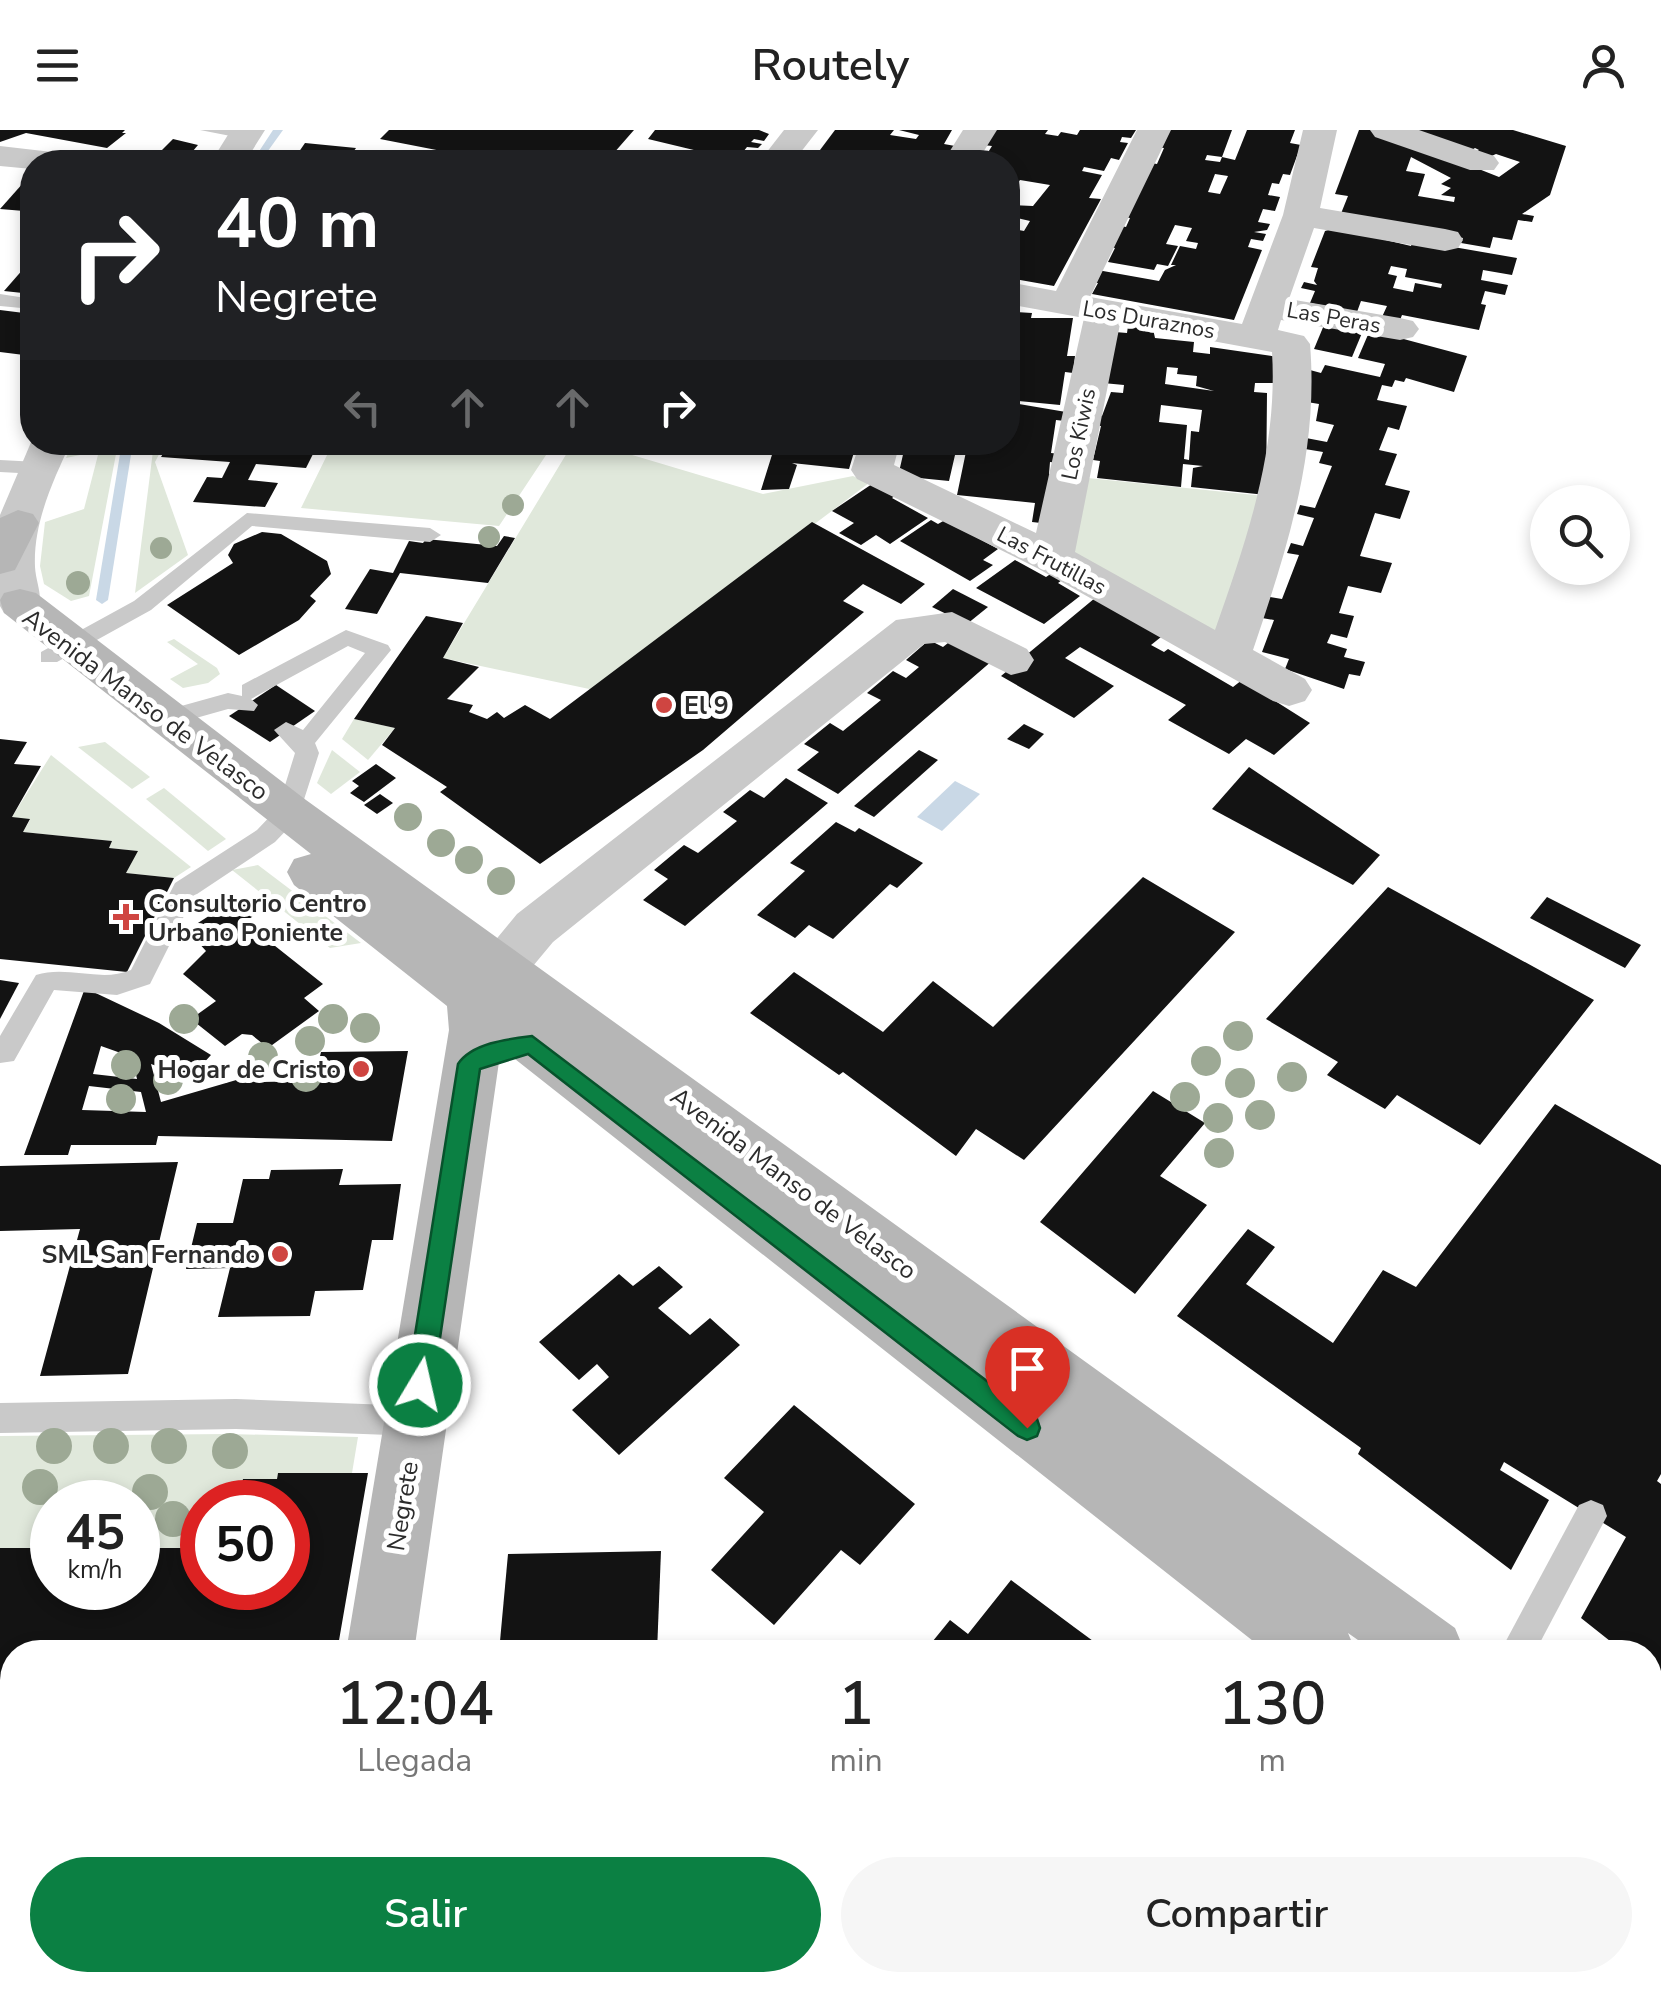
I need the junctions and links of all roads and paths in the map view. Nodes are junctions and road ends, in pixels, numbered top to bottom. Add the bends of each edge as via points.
1 (208, 130) edge
2 (801, 130) edge
3 (1154, 130) edge
4 (1320, 130) edge
5 (1388, 130) edge
6 (247, 132) edge
7 (785, 150) edge
8 (1482, 164) dead end
9 (1301, 216) junction
10 (1445, 240) dead end
11 (1020, 295) edge
12 (1086, 307) junction
13 (1400, 328) dead end
14 (1272, 329) junction
15 (876, 456) edge
16 (30, 459) edge
17 (430, 534) dead end
18 (9, 542) edge
19 (1052, 558) junction
20 (37, 635) edge
21 (1228, 658) junction
22 (1011, 660) dead end
23 (1289, 690) dead end
24 (164, 719) junction
25 (277, 824) junction
26 (478, 966) junction
27 (532, 1044) junction
28 (4, 1053) dead end
29 (469, 1064) junction
30 (0, 1418) edge
31 (415, 1421) junction
32 (1590, 1516) dead end
33 (382, 1640) edge
34 (1306, 1640) edge
35 (1414, 1640) edge
36 (1523, 1640) edge

1 - 6 lane
2 - 7 street
3 - 12 street, Los Kiwis
4 - 9 street
5 - 8 street
9 - 10 street
9 - 14 street
11 - 12 street, Los Duraznos
12 - 14 street, Los Duraznos
12 - 19 street, Los Kiwis
13 - 14 street, Las Peras
14 - 21 street via 1296,377 1282,497
15 - 19 street, Las Frutillas
16 - 18 street
17 - 20 lane via 247,519 143,605
18 - 20 street via 11,570
19 - 21 street, Las Frutillas
20 - 24 main road, Avenida Manso de Velasco
20 - 25 main road, Avenida Manso de Velasco
21 - 23 street, Las Frutillas
22 - 26 street via 952,626 912,630
24 - 25 main road, Avenida Manso de Velasco
24 - 25 lane via 247,697 346,637 380,650 302,734
25 - 26 main road, Avenida Manso de Velasco
25 - 28 lane via 184,890 141,978 119,986 45,982
26 - 27 main road, Avenida Manso de Velasco
26 - 29 main road, Negrete
26 - 35 main road, Avenida Manso de Velasco
27 - 29 main road
27 - 34 main road, Avenida Manso de Velasco
29 - 31 main road, Negrete
30 - 31 lane via 236,1414
31 - 33 main road, Negrete
32 - 36 lane

